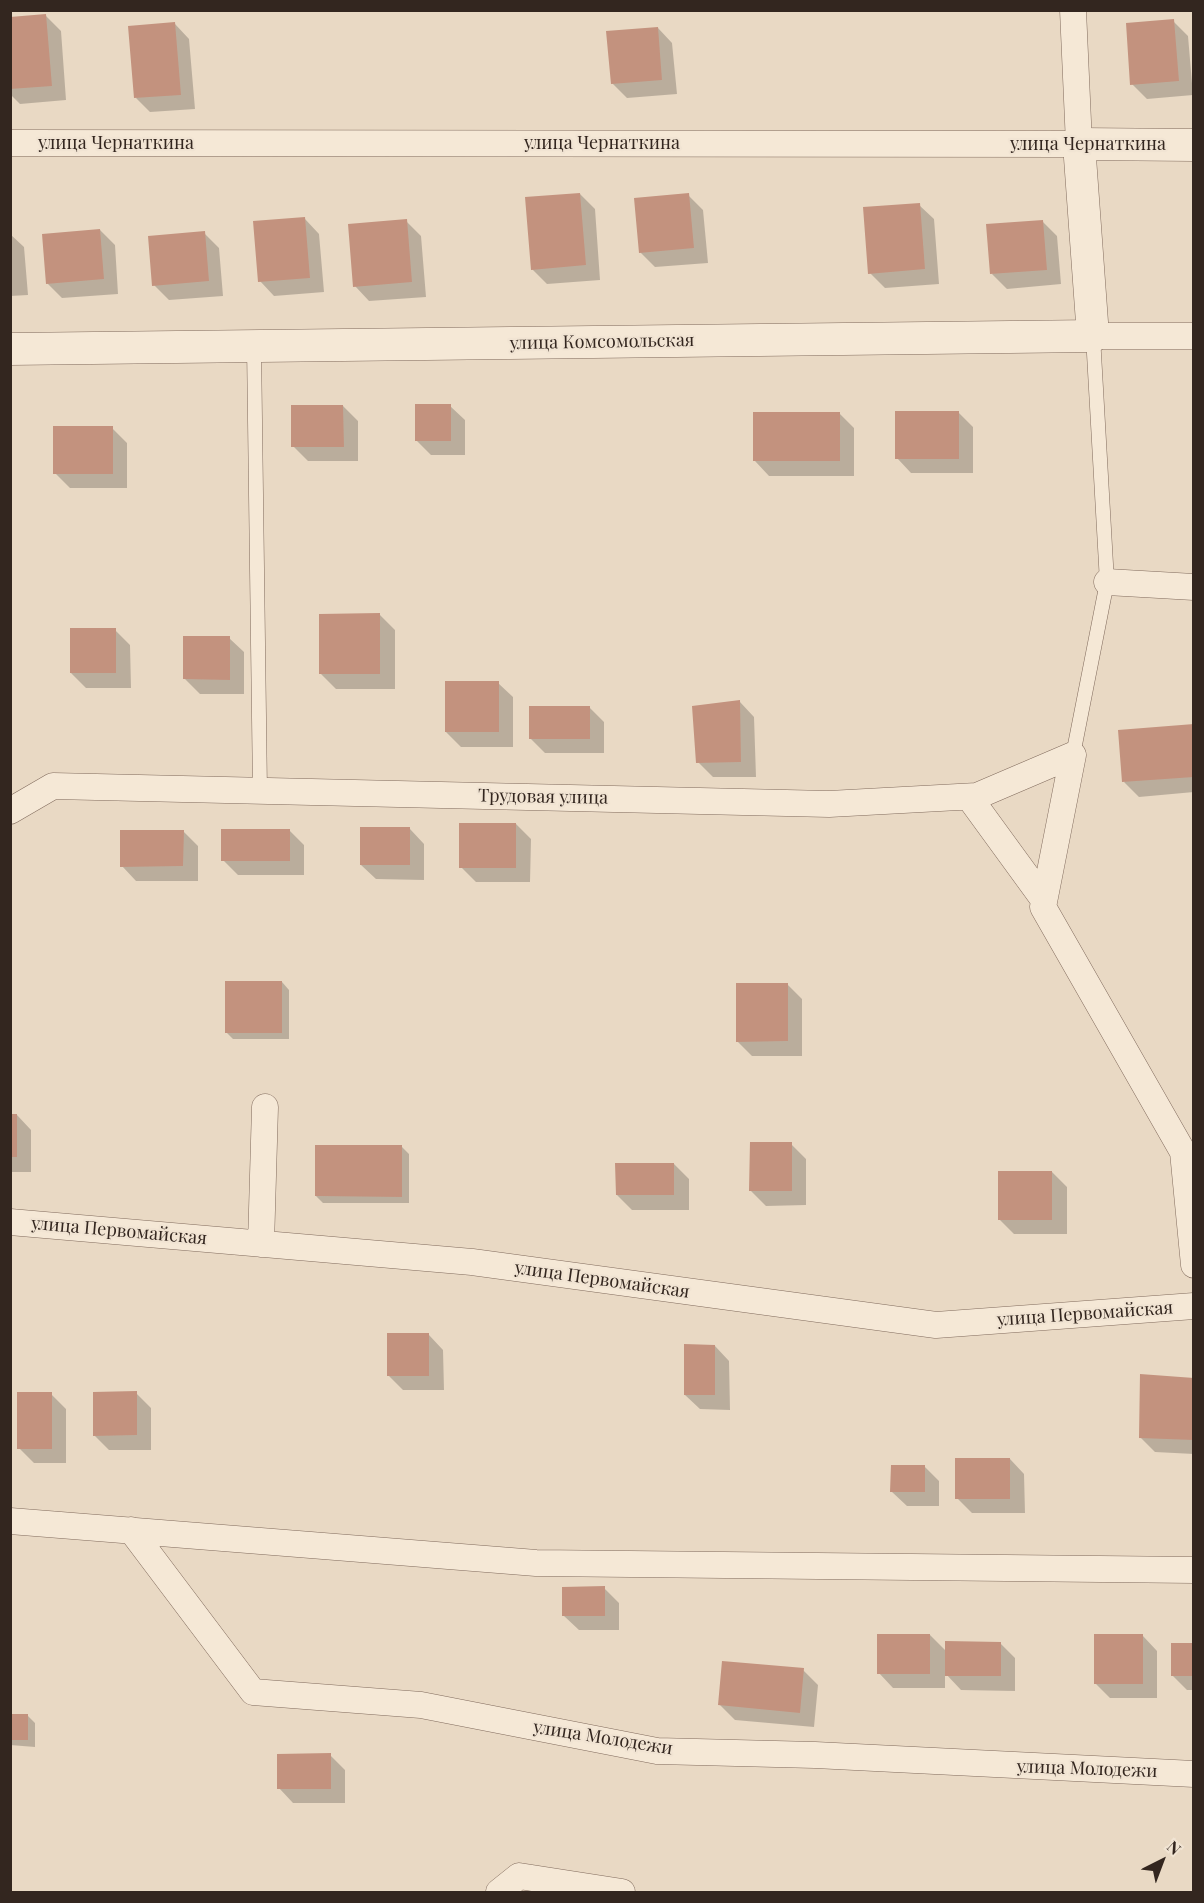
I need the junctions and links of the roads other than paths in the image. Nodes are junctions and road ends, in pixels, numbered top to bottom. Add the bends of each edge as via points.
1 (1073, 10) edge
2 (10, 143) edge
3 (1079, 144) junction
4 (1194, 145) edge
5 (1093, 336) junction
6 (1194, 336) edge
7 (254, 346) junction
8 (10, 349) edge
9 (1107, 582) junction
10 (1194, 587) edge
11 (1073, 755) junction
12 (260, 791) junction
13 (969, 797) junction
14 (10, 811) edge
15 (1044, 900) junction
16 (265, 1107) dead end
17 (10, 1222) edge
18 (261, 1244) junction
19 (1194, 1265) edge
20 (1194, 1306) edge
21 (10, 1521) edge
22 (131, 1530) junction
23 (1194, 1570) edge
24 (1194, 1774) edge
25 (499, 1893) edge
26 (622, 1893) edge

1 - 3 street
2 - 3 street, улица Чернаткина
3 - 4 street, улица Чернаткина
3 - 5 street
5 - 6 street, улица Комсомольская
5 - 7 street, улица Комсомольская
5 - 9 lane
7 - 8 street, улица Комсомольская
7 - 12 lane
9 - 10 street
9 - 11 lane
11 - 13 street, Трудовая улица
11 - 15 street
12 - 13 street, Трудовая улица via 829,804
12 - 14 street, Трудовая улица via 52,786
13 - 15 street
15 - 19 street via 1043,907 1184,1152
16 - 18 street
17 - 18 street, улица Первомайская
18 - 20 street, улица Первомайская via 472,1262 936,1325
21 - 22 street
22 - 23 street via 536,1563
22 - 24 street, улица Молодежи via 253,1692 421,1705 657,1750
25 - 26 street via 519,1876

